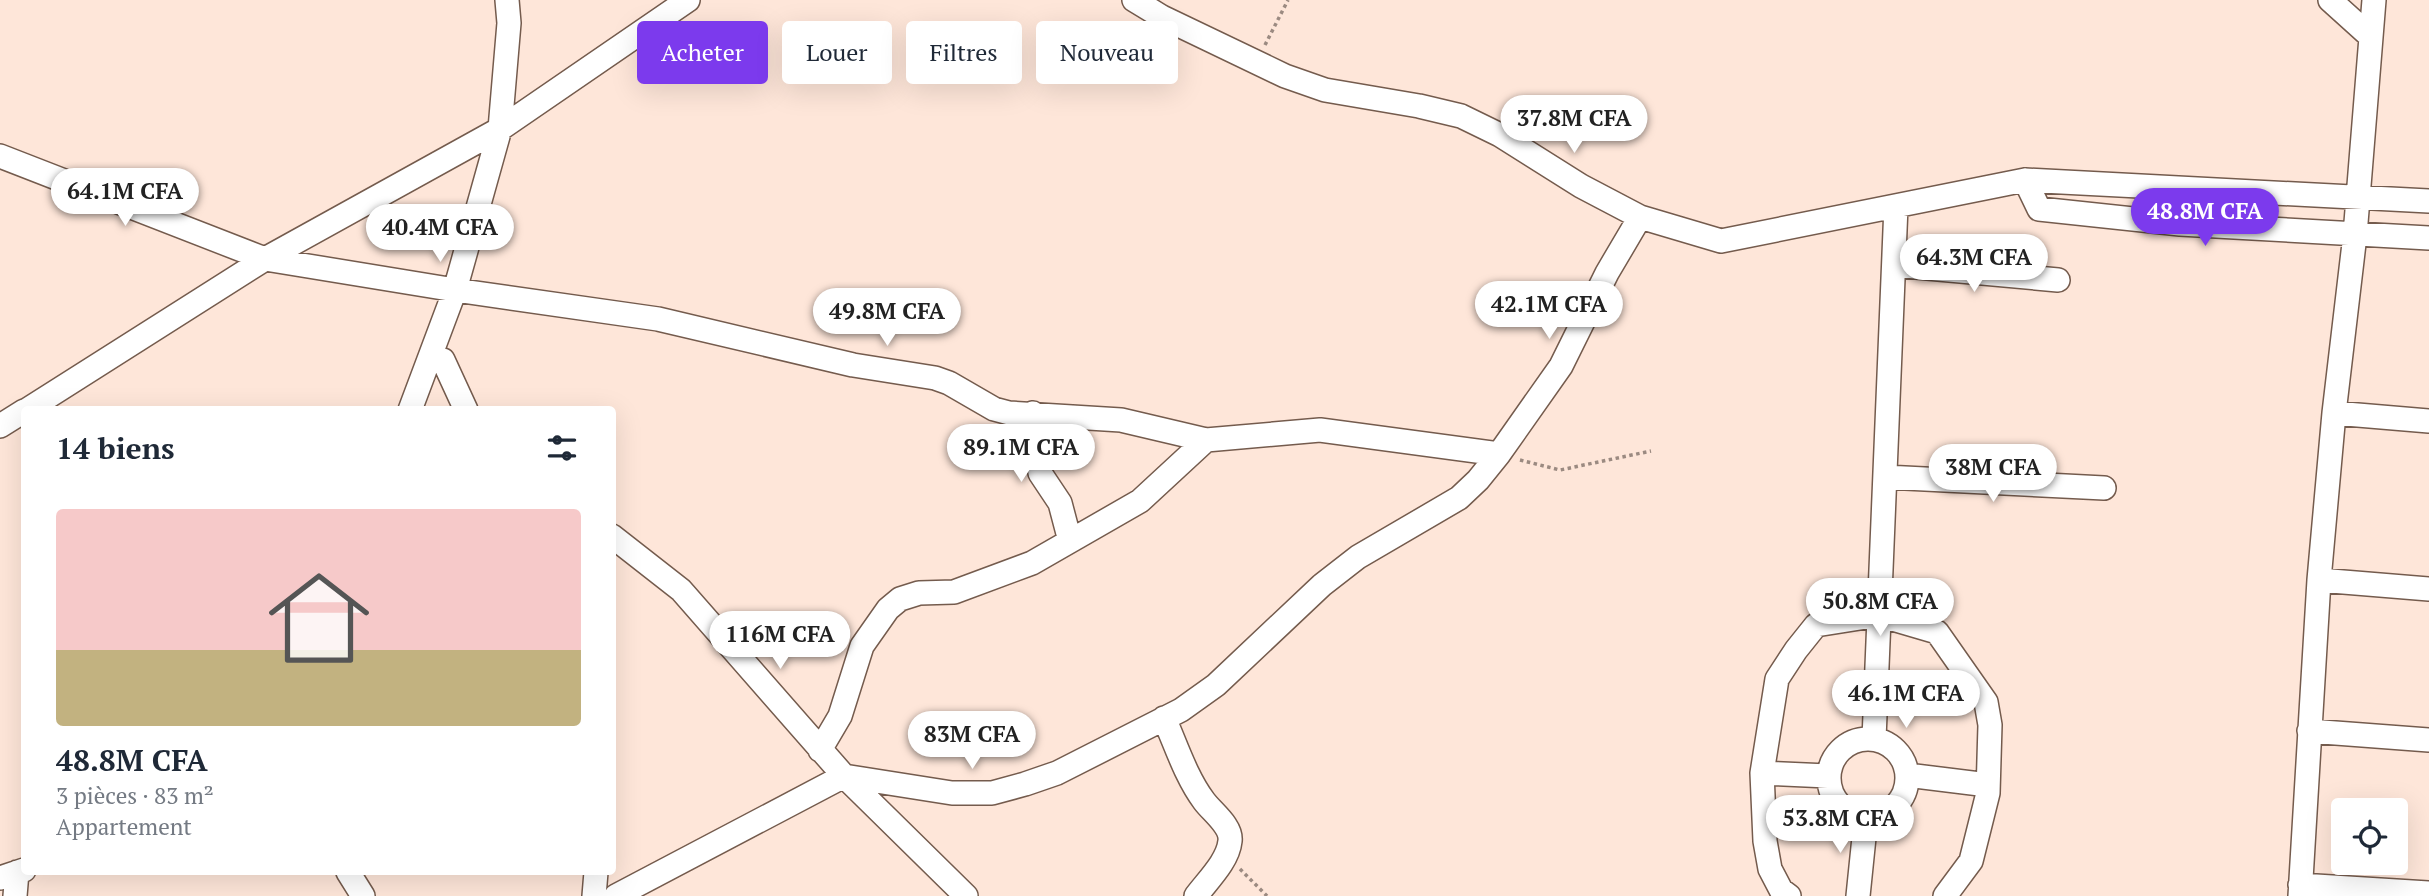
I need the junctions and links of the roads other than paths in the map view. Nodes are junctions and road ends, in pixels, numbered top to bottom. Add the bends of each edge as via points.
1 (507, 0) edge
2 (688, 0) edge
3 (1134, 0) edge
4 (2330, 0) edge
5 (2374, 0) edge
6 (2371, 37) junction
7 (500, 129) junction
8 (0, 156) edge
9 (2025, 180) junction
10 (2358, 196) junction
11 (2429, 201) edge
12 (1896, 206) junction
13 (1640, 217) junction
14 (2355, 235) junction
15 (2429, 238) edge
16 (265, 259) junction
17 (1894, 265) junction
18 (2058, 280) dead end
19 (455, 290) junction
20 (443, 360) dead end
21 (32, 406) edge
22 (412, 406) edge
23 (464, 406) edge
24 (21, 413) edge
25 (1033, 413) junction
26 (2334, 413) junction
27 (2429, 421) edge
28 (0, 426) edge
29 (1206, 440) junction
30 (1500, 454) junction
31 (1885, 477) junction
32 (2104, 488) dead end
33 (616, 539) edge
34 (1070, 541) junction
35 (2319, 580) junction
36 (2429, 589) edge
37 (1879, 615) junction
38 (1164, 718) junction
39 (2309, 731) junction
40 (1874, 739) junction
41 (2429, 740) edge
42 (820, 750) junction
43 (1762, 773) junction
44 (1907, 775) junction
45 (844, 776) junction
46 (1828, 776) junction
47 (1988, 785) junction
48 (1866, 818) junction
49 (14, 873) edge
50 (350, 875) edge
51 (596, 875) edge
52 (2300, 891) edge
53 (2429, 893) edge
54 (15, 896) edge
55 (362, 896) edge
56 (594, 896) edge
57 (616, 896) edge
58 (966, 896) edge
59 (1196, 896) edge
60 (1789, 896) edge
61 (1858, 896) edge
62 (1945, 896) edge

1 - 7 street
2 - 7 street
3 - 13 street via 1285,76 1325,90 1461,116
4 - 6 street
5 - 6 street
6 - 10 street
7 - 16 street
7 - 19 street
8 - 16 street
9 - 10 street
9 - 12 street
9 - 14 street via 2039,209
10 - 11 street
10 - 14 street
12 - 13 street via 1721,241
12 - 17 street
13 - 30 street via 1561,366
14 - 15 street
14 - 26 street
16 - 19 street
16 - 21 street
17 - 18 street
17 - 31 street
19 - 22 street
19 - 25 street via 658,319 853,365 935,378 994,409
20 - 23 street
24 - 28 street
25 - 29 street via 1121,420
25 - 34 street via 1040,473 1060,503
26 - 27 street
26 - 35 street
29 - 30 street via 1320,430
29 - 34 street via 1140,501
30 - 38 street via 1459,498 1358,557 1322,584 1216,685
31 - 32 street
31 - 37 street
33 - 42 street via 681,590
34 - 42 street via 1032,563 979,584 954,592 919,593 888,609 862,646 840,716
35 - 36 street
35 - 39 street
37 - 40 street
37 - 43 street via 1816,625 1796,650 1777,679
37 - 47 street via 1937,632 1986,702
38 - 45 street via 1058,773 992,793 952,793
38 - 59 street via 1194,785 1228,831 1230,842 1227,855
39 - 41 street
39 - 52 street
40 - 44 street via 1897,751
40 - 46 street via 1860,739 1837,752
42 - 45 street
43 - 46 street
43 - 60 street via 1770,869
44 - 47 street
44 - 48 street via 1900,801 1879,816
45 - 57 street
45 - 58 street
46 - 48 street via 1834,800
47 - 62 street via 1971,861
48 - 61 street
49 - 54 street
50 - 55 street
51 - 56 street
52 - 53 street

